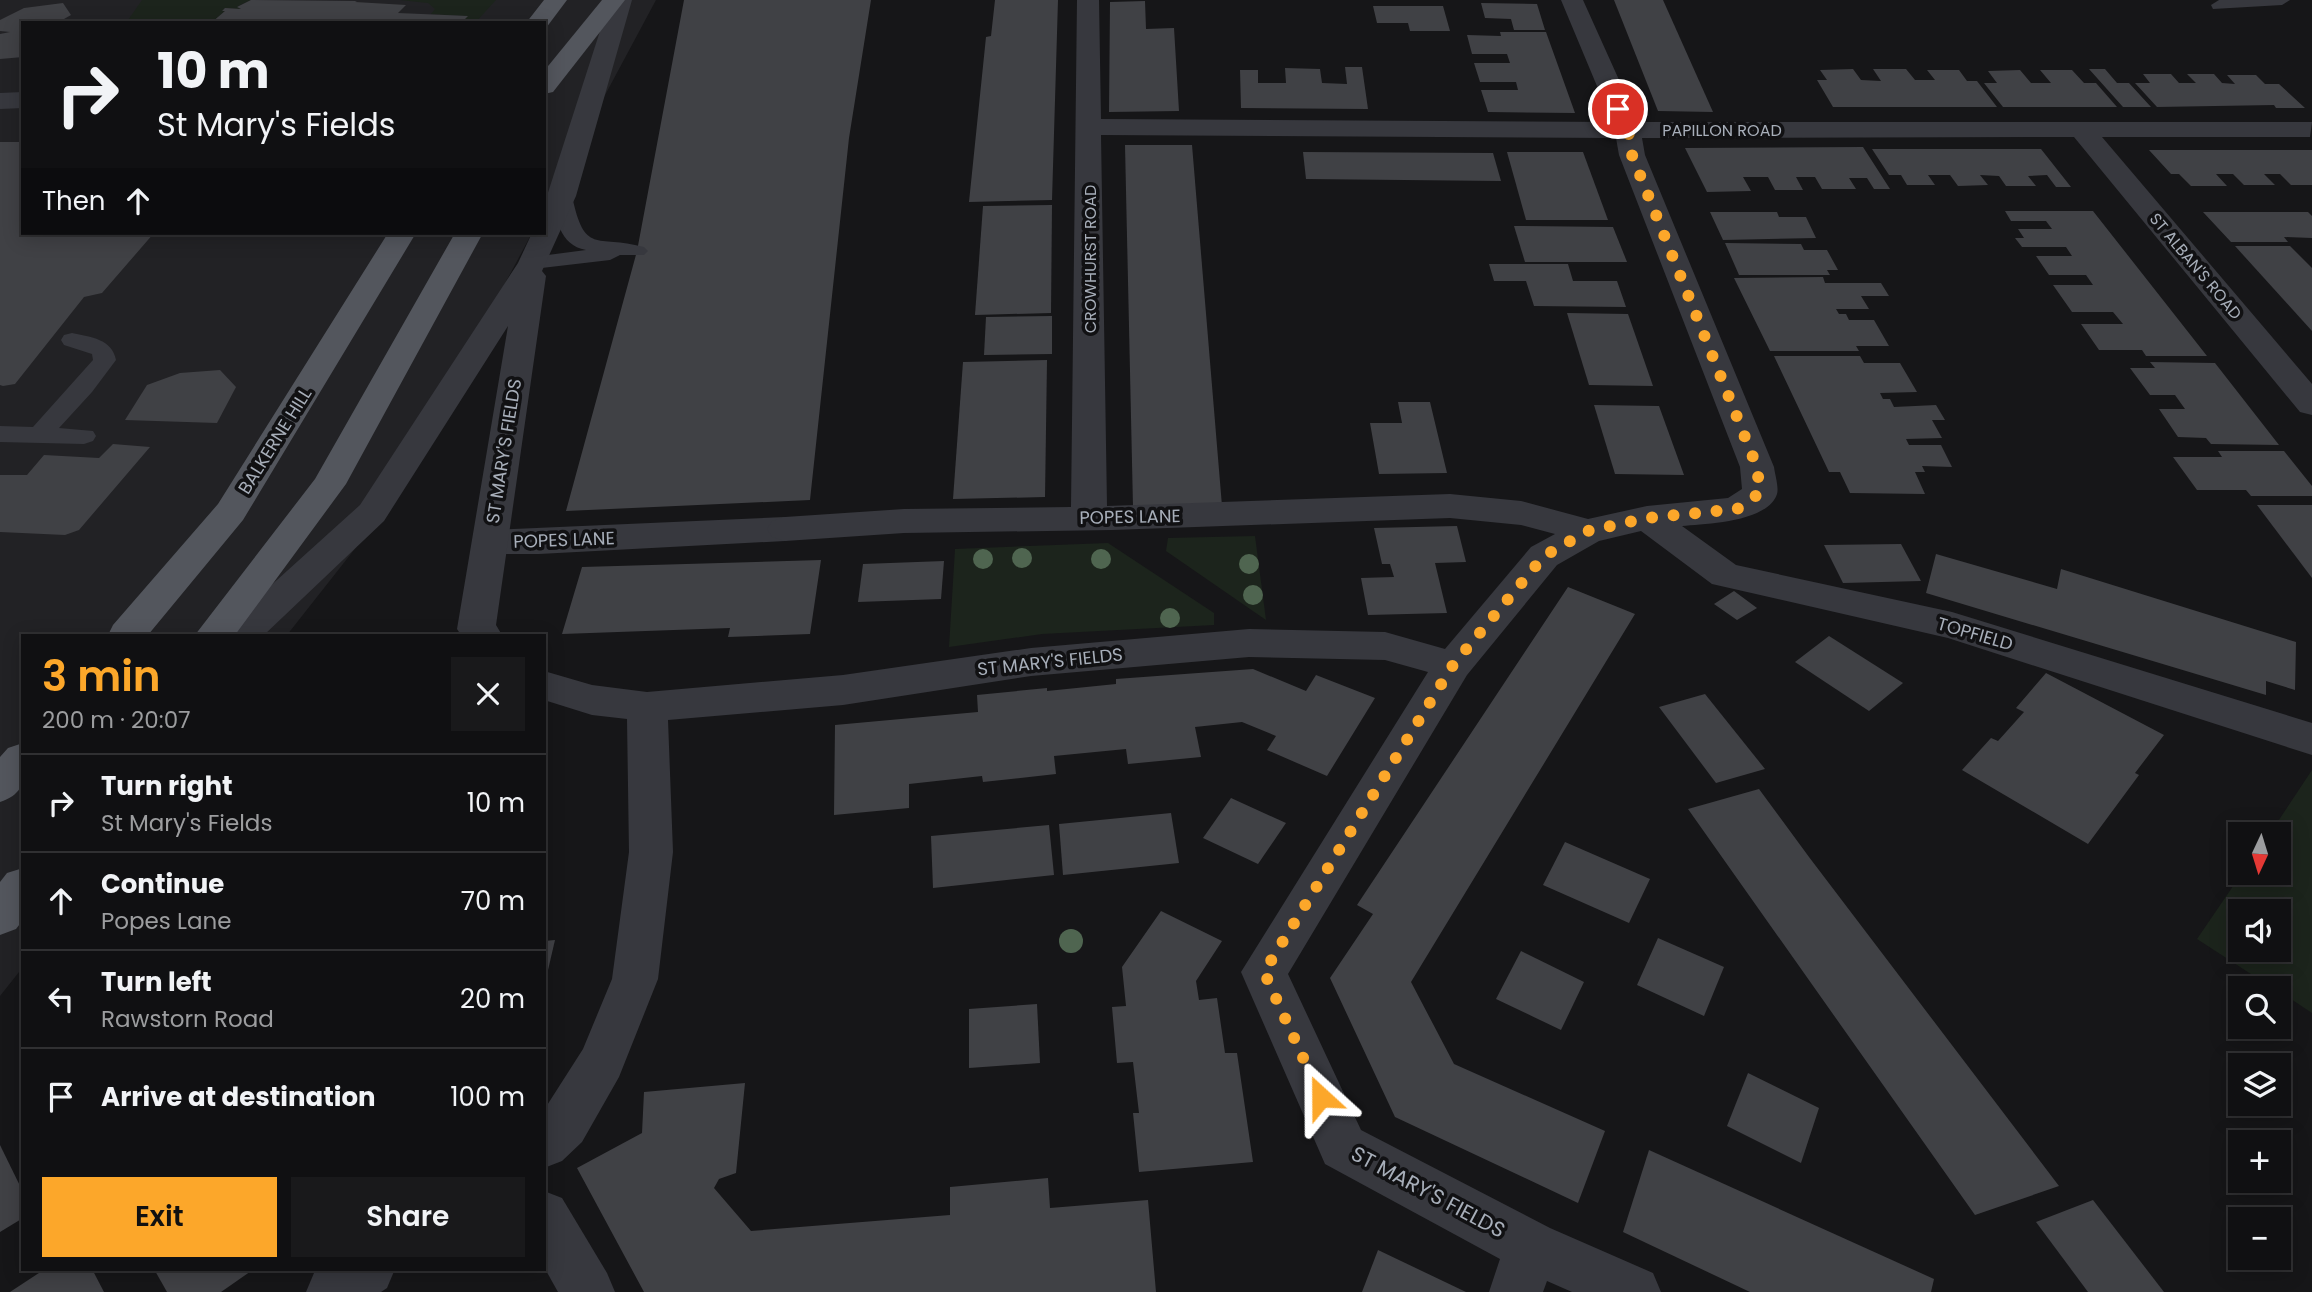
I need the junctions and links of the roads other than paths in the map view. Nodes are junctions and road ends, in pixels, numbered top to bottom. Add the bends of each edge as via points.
1 (556, 0) edge
2 (614, 0) edge
3 (621, 0) edge
4 (1088, 0) edge
5 (1572, 0) edge
6 (2282, 0) edge
7 (2219, 5) dead end
8 (540, 21) edge
9 (546, 85) edge
10 (21, 100) edge
11 (0, 101) edge
12 (1091, 127) junction
13 (2080, 128) junction
14 (2311, 129) edge
15 (1628, 130) junction
16 (562, 196) junction
17 (546, 233) edge
18 (401, 235) edge
19 (468, 235) edge
20 (545, 235) edge
21 (533, 263) junction
22 (72, 340) dead end
23 (2312, 405) edge
24 (0, 434) edge
25 (37, 436) junction
26 (84, 436) dead end
27 (1089, 518) junction
28 (1647, 518) junction
29 (1588, 531) junction
30 (491, 542) junction
31 (128, 634) edge
32 (215, 634) edge
33 (242, 634) edge
34 (481, 634) edge
35 (1453, 665) junction
36 (546, 686) edge
37 (647, 707) junction
38 (2312, 739) edge
39 (21, 761) edge
40 (0, 786) edge
41 (21, 889) edge
42 (0, 916) edge
43 (546, 1142) edge
44 (546, 1220) edge
45 (1523, 1269) edge
46 (365, 1271) edge
47 (333, 1292) edge
48 (587, 1292) edge
49 (1634, 1292) edge

1 - 8 main road
2 - 9 main road
3 - 16 street
4 - 12 street, CROWHURST ROAD
5 - 15 street
6 - 7 lane
10 - 11 street
12 - 15 street, PAPILLON ROAD
12 - 27 street, CROWHURST ROAD
13 - 14 street, PAPILLON ROAD
13 - 15 street, PAPILLON ROAD
13 - 23 street, ST ALBAN'S ROAD
15 - 28 street, POPES LANE via 1632,155 1757,467 1760,493 1737,509
16 - 17 street
16 - 21 lane via 569,229 584,244 637,251
18 - 31 main road, BALKERNE HILL via 231,512
19 - 32 main road via 329,484
20 - 21 street
21 - 30 street, ST MARY'S FIELDS
21 - 33 street via 372,513
22 - 25 lane via 103,351 105,359
24 - 25 lane
25 - 26 lane
27 - 29 street, POPES LANE via 1450,506 1521,513
27 - 30 street, POPES LANE via 904,521
28 - 29 street, POPES LANE
28 - 38 street, TOPFIELD via 1725,575 1952,625
29 - 35 street, ST MARY'S FIELDS via 1544,556
30 - 34 street, ST MARY'S FIELDS via 476,629
35 - 37 street, ST MARY'S FIELDS via 1385,646 1249,643 1031,662 843,690
35 - 45 street, ST MARY'S FIELDS via 1264,972 1343,1147
36 - 37 street, ST MARY'S FIELDS via 592,700
37 - 43 street via 651,852 635,979 602,1061 564,1125
39 - 40 main road
41 - 42 main road
44 - 48 street
45 - 49 street, ST MARY'S FIELDS
46 - 47 street

